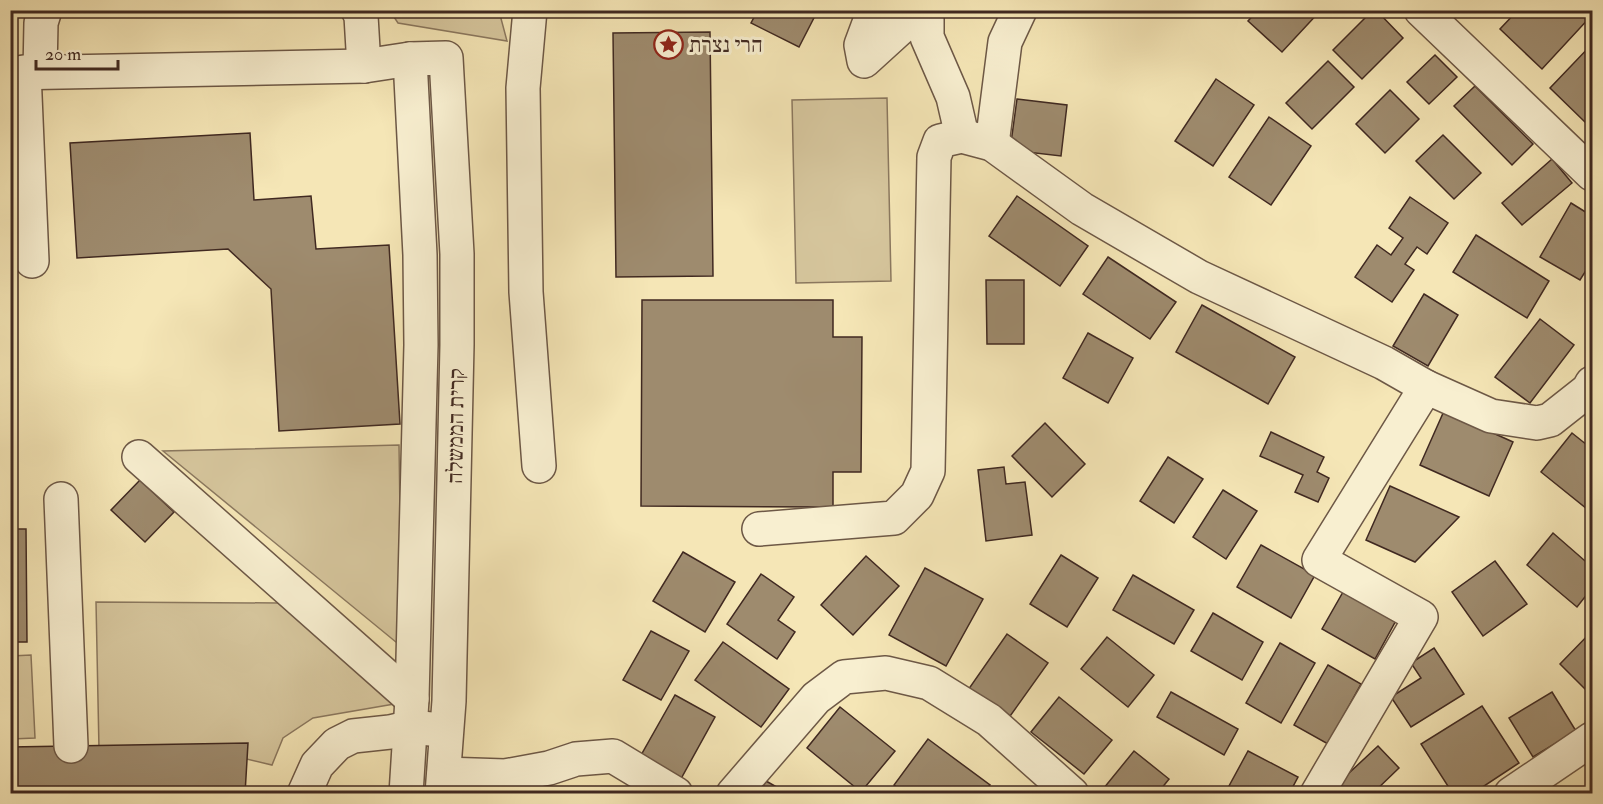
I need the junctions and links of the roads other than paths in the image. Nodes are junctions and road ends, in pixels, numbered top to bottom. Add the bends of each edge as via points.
1 (45, 10) edge
2 (358, 10) edge
3 (530, 10) edge
4 (874, 10) edge
5 (920, 10) edge
6 (927, 10) edge
7 (1020, 10) edge
8 (1421, 10) edge
9 (410, 59) junction
10 (364, 66) junction
11 (25, 72) edge
12 (977, 140) junction
13 (1593, 174) edge
14 (32, 261) dead end
15 (1593, 383) edge
16 (1426, 387) junction
17 (139, 458) dead end
18 (539, 466) dead end
19 (61, 499) dead end
20 (759, 529) dead end
21 (411, 713) junction
22 (447, 730) junction
23 (1593, 739) edge
24 (71, 746) dead end
25 (505, 776) junction
26 (443, 784) edge
27 (304, 794) edge
28 (406, 794) edge
29 (553, 794) edge
30 (676, 794) edge
31 (733, 794) edge
32 (1072, 794) edge
33 (1317, 794) edge
34 (1511, 794) edge

1 - 11 street
2 - 10 street
3 - 18 street via 523,88 526,292
4 - 5 street via 861,45 864,61
6 - 12 street via 927,37
7 - 12 street via 1005,42
8 - 13 street
9 - 10 street
9 - 21 street, קרית הממשלה via 421,345
9 - 22 street, קרית הממשלה via 446,58 457,254
10 - 11 street
11 - 14 street
12 - 16 street via 1082,209 1199,278 1384,363
12 - 20 street via 940,141 934,157 928,471 917,495 894,518
15 - 16 street via 1550,420 1537,423 1491,416
16 - 33 street via 1318,560 1421,617
17 - 21 street
19 - 24 street
21 - 22 street
21 - 27 street via 390,732 353,736 337,744 317,765
21 - 28 street, קרית הממשלה
22 - 26 street, קרית הממשלה
23 - 34 street
25 - 26 street
25 - 29 street
25 - 30 street via 576,759 613,756
31 - 32 street via 816,698 844,677 886,673 929,682 989,720

